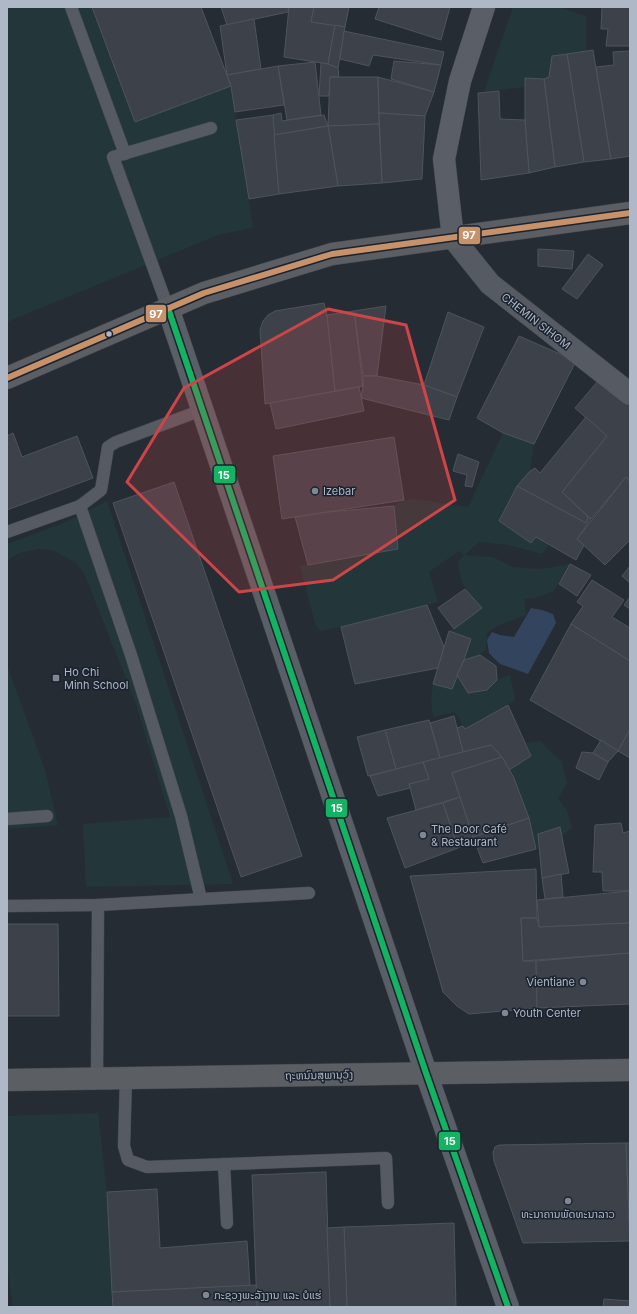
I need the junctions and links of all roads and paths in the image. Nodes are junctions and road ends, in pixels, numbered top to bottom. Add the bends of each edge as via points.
1 (71, 7) edge
2 (484, 7) edge
3 (211, 128) dead end
4 (125, 154) junction
5 (630, 213) edge
6 (453, 238) junction
7 (168, 308) junction
8 (7, 378) edge
9 (630, 394) edge
10 (202, 410) junction
11 (80, 506) junction
12 (7, 532) edge
13 (47, 816) dead end
14 (7, 819) edge
15 (309, 893) dead end
16 (201, 899) junction
17 (98, 905) junction
18 (7, 906) edge
19 (630, 1070) edge
20 (426, 1074) junction
21 (97, 1078) junction
22 (126, 1078) junction
23 (7, 1080) edge
24 (224, 1164) junction
25 (388, 1203) dead end
26 (227, 1223) dead end
27 (508, 1307) edge

1 - 4 lane
2 - 6 street via 460,81 444,159
3 - 4 lane
4 - 7 lane via 113,157
5 - 6 highway
6 - 7 highway via 332,254 204,293
6 - 9 street, CHEMIN SIHOM via 490,284
7 - 8 highway
7 - 10 street
10 - 11 lane via 108,447 101,490
10 - 20 street
11 - 12 lane
11 - 16 lane via 136,669 181,816
13 - 14 lane
15 - 16 lane
16 - 17 lane
17 - 18 lane
17 - 21 lane
19 - 20 highway, ຖະຫນົນສຸພານຸວົງ
20 - 22 highway, ຖະຫນົນສຸພານຸວົງ
20 - 27 street
21 - 22 highway, ຖະຫນົນສຸພານຸວົງ
21 - 23 highway, ຖະຫນົນສຸພານຸວົງ
22 - 24 lane via 124,1146 128,1160 147,1167
24 - 25 lane via 386,1158
24 - 26 lane

